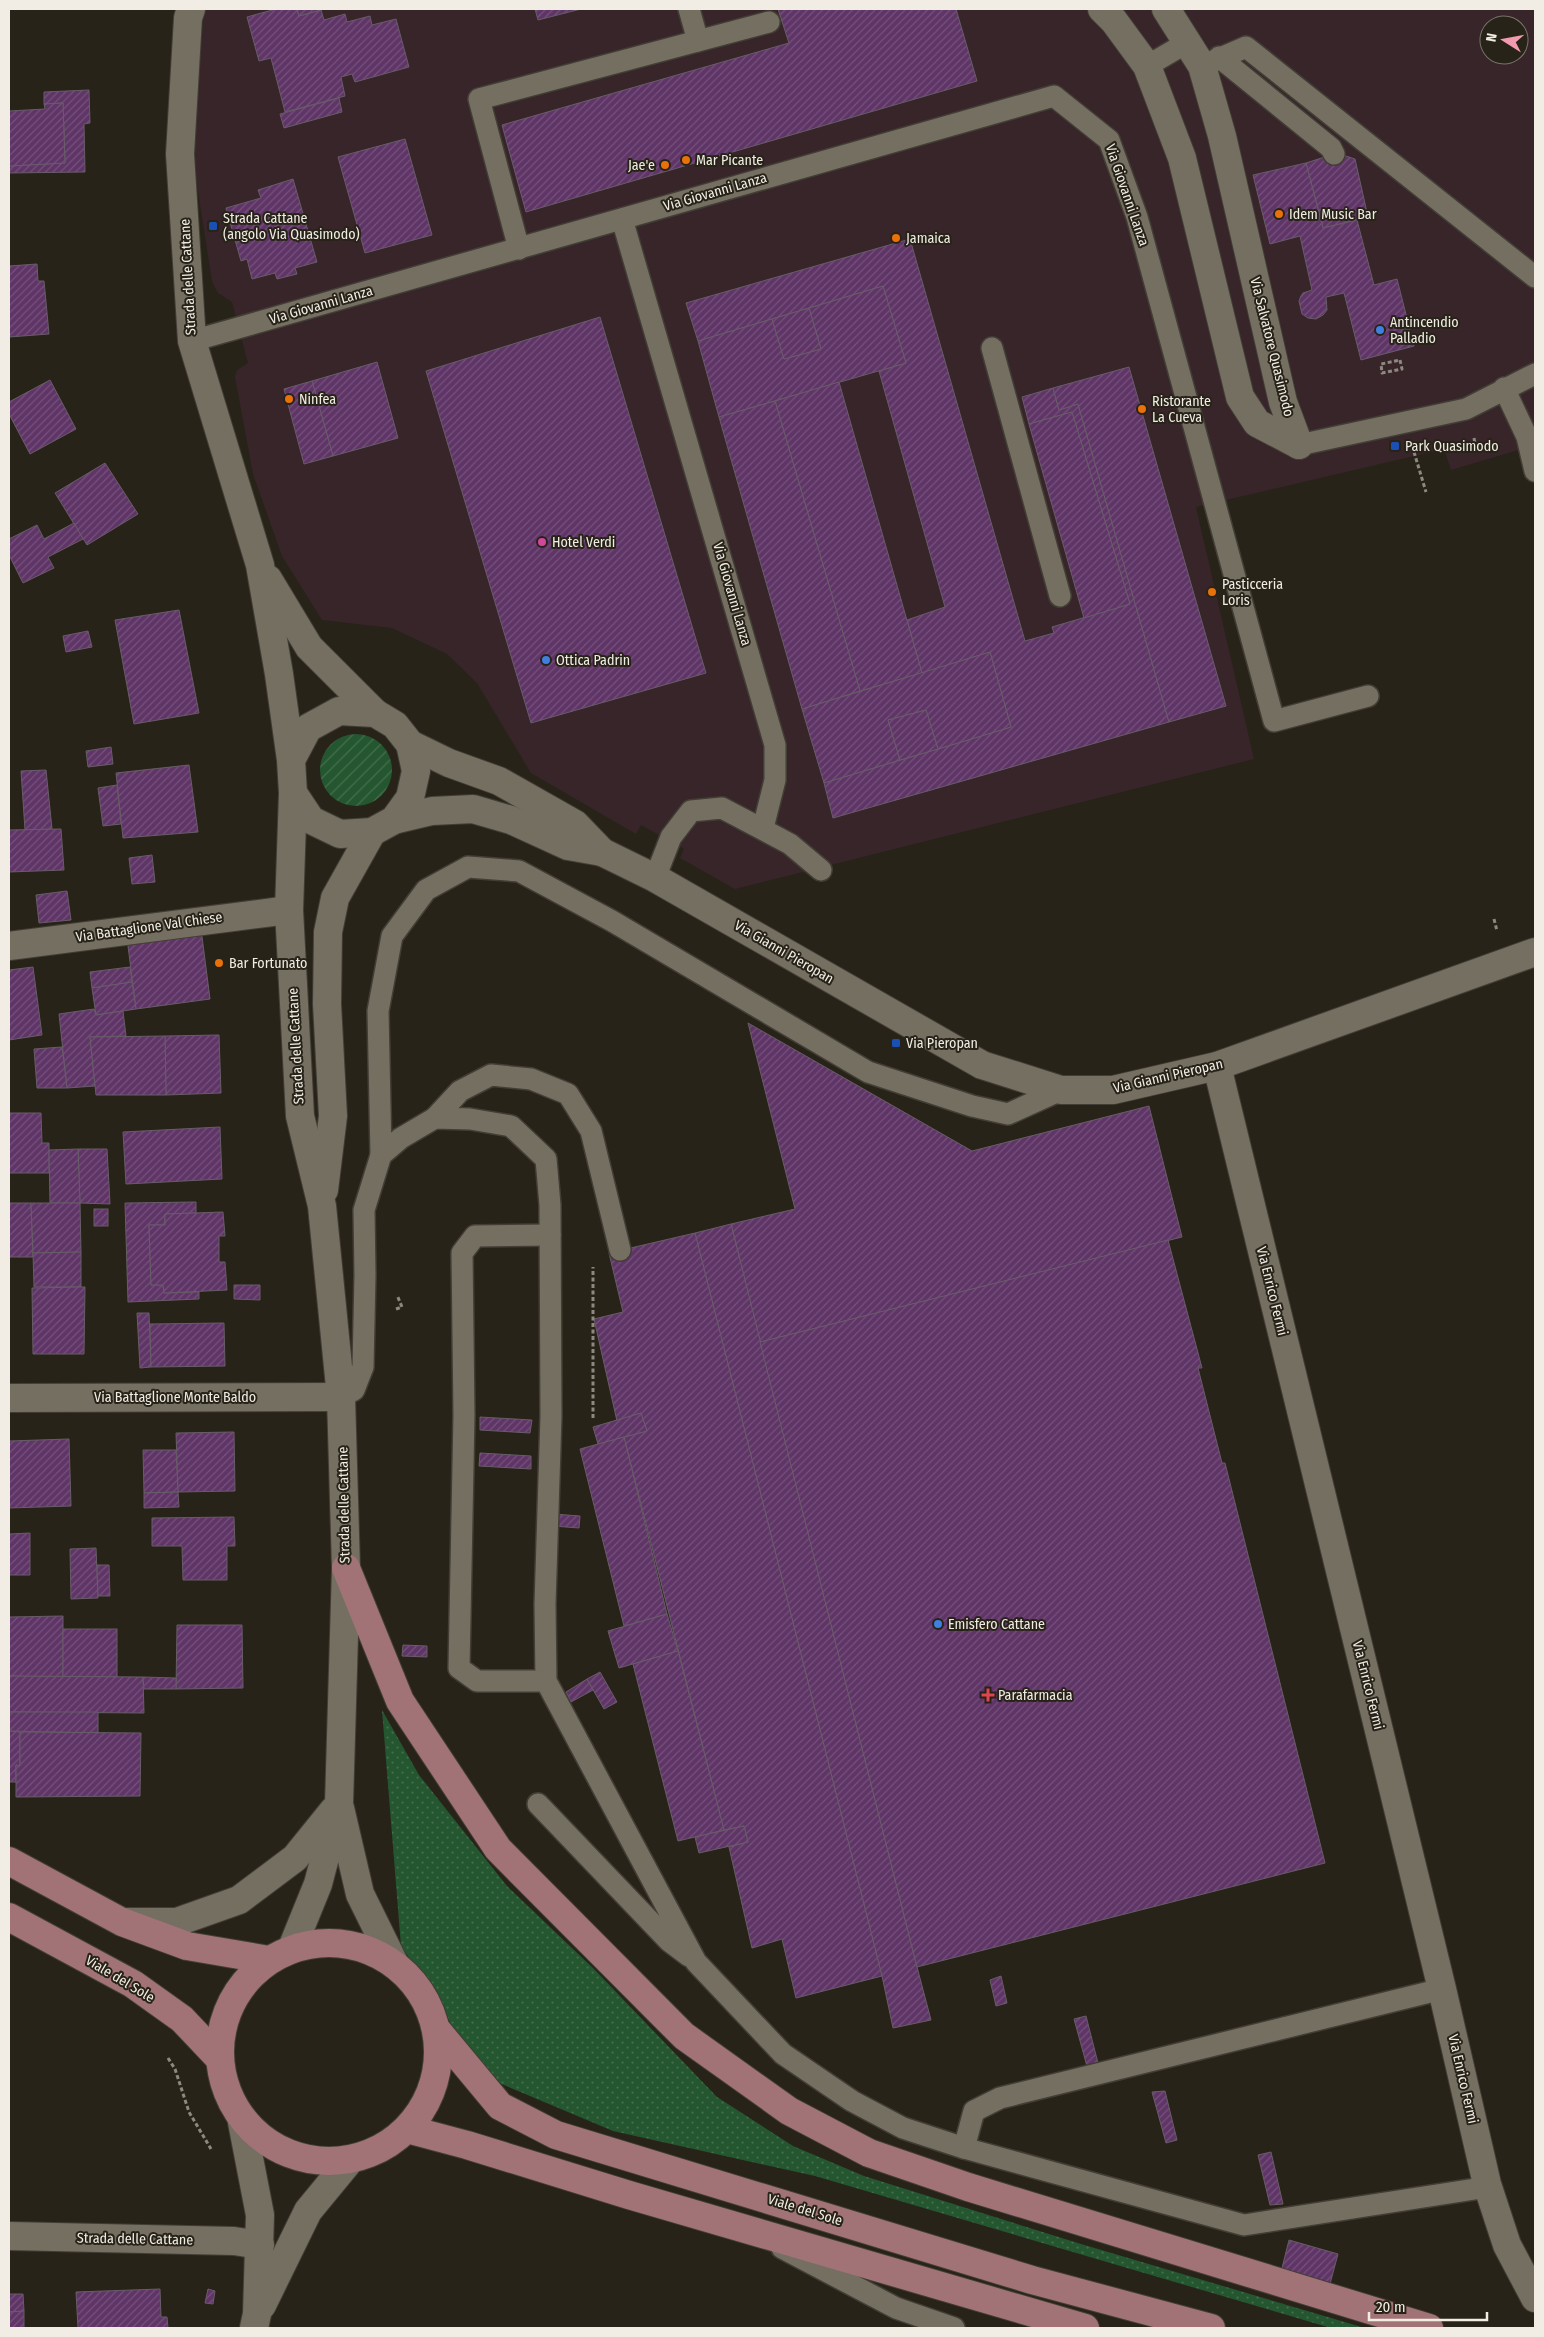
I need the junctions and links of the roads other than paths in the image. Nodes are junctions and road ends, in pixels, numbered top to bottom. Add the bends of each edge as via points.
1 (191, 9) edge
2 (689, 9) edge
3 (1102, 9) edge
4 (1166, 9) edge
5 (769, 22) dead end
6 (698, 41) junction
7 (1188, 42) junction
8 (1211, 62) junction
9 (1147, 66) junction
10 (1334, 154) dead end
11 (622, 219) junction
12 (519, 248) junction
13 (1535, 276) edge
14 (192, 342) junction
15 (992, 348) dead end
16 (1535, 374) edge
17 (1504, 388) junction
18 (1299, 445) junction
19 (1535, 471) edge
20 (260, 565) junction
21 (1060, 596) dead end
22 (1368, 696) dead end
23 (375, 713) junction
24 (410, 744) junction
25 (291, 760) junction
26 (293, 793) junction
27 (383, 826) junction
28 (763, 828) junction
29 (602, 852) junction
30 (821, 870) dead end
31 (655, 878) junction
32 (289, 910) junction
33 (9, 946) edge
34 (1535, 952) edge
35 (1217, 1066) junction
36 (1061, 1090) junction
37 (435, 1118) junction
38 (382, 1155) junction
39 (322, 1206) junction
40 (550, 1234) junction
41 (620, 1250) dead end
42 (341, 1397) junction
43 (9, 1398) edge
44 (346, 1568) junction
45 (546, 1681) junction
46 (339, 1804) junction
47 (538, 1804) dead end
48 (9, 1860) edge
49 (9, 1917) edge
50 (122, 1922) junction
51 (280, 1954) junction
52 (696, 1962) junction
53 (394, 1963) junction
54 (1442, 1989) junction
55 (436, 2029) junction
56 (219, 2058) junction
57 (241, 2117) junction
58 (407, 2129) junction
59 (964, 2148) junction
60 (350, 2160) junction
61 (1487, 2184) junction
62 (739, 2226) junction
63 (9, 2236) edge
64 (260, 2245) junction
65 (1535, 2298) edge
66 (256, 2321) edge
67 (954, 2328) edge
68 (1085, 2328) edge
69 (1211, 2328) edge
70 (1429, 2328) edge

1 - 14 street, Strada delle Cattane via 180,154
2 - 6 lane
3 - 9 street, Via Salvatore Quasimodo
4 - 7 street, Via Salvatore Quasimodo
5 - 6 lane
6 - 12 lane via 479,99
7 - 8 street, Via Salvatore Quasimodo
7 - 9 lane
8 - 10 lane via 1331,148
8 - 13 lane via 1246,47
8 - 18 street, Via Salvatore Quasimodo via 1222,136 1283,402
9 - 18 street, Via Salvatore Quasimodo via 1182,158 1240,397 1257,423
11 - 12 lane, Via Giovanni Lanza
11 - 22 lane, Via Giovanni Lanza via 1054,96 1109,140 1137,217 1274,722
11 - 28 lane, Via Giovanni Lanza via 775,745 775,780
12 - 14 lane, Via Giovanni Lanza
14 - 20 street, Strada delle Cattane
15 - 21 lane
16 - 17 lane
17 - 18 lane via 1466,409
17 - 19 lane via 1527,437
20 - 23 street, Strada delle Cattane via 309,648
20 - 25 street, Strada delle Cattane
23 - 24 street via 396,725
23 - 25 street via 339,711 308,728
24 - 27 street via 416,771 410,798
24 - 29 street, Via Gianni Pieropan via 448,763 499,781 575,824
25 - 26 street
26 - 27 street via 312,820 340,834
26 - 32 street, Strada delle Cattane
27 - 29 street, Via Gianni Pieropan via 432,812 473,809 511,820 568,846
27 - 39 street, Strada delle Cattane via 335,898 328,932 327,1004 333,1116
28 - 30 lane via 790,844
28 - 31 lane via 722,808 691,811 671,837
29 - 31 street, Via Gianni Pieropan
31 - 36 street, Via Gianni Pieropan via 982,1065
32 - 33 street, Via Battaglione Val Chiese
32 - 39 street, Strada delle Cattane via 300,1116
34 - 35 street, Via Gianni Pieropan
35 - 36 street, Via Gianni Pieropan via 1113,1090
35 - 54 street, Via Enrico Fermi
36 - 38 lane via 1008,1114 972,1106 868,1072 612,920 519,871 468,867 426,890 392,936 378,1011
37 - 38 lane via 401,1138
37 - 40 lane via 470,1119 511,1126 546,1159
37 - 41 lane via 460,1091 491,1075 531,1079 568,1094 591,1131
38 - 42 lane via 364,1210 364,1367 354,1390
39 - 42 street, Strada delle Cattane
40 - 45 lane via 551,1416
40 - 45 lane via 475,1236 462,1253 464,1415 459,1668 477,1681
42 - 43 street, Via Battaglione Monte Baldo
42 - 44 street, Strada delle Cattane
44 - 46 street, Strada delle Cattane
44 - 70 main road via 400,1701 498,1849 684,2036 789,2111 869,2153 968,2187
45 - 52 lane
46 - 50 street via 295,1858 239,1900 178,1922
46 - 51 street, Strada delle Cattane via 318,1884
46 - 53 street, Strada delle Cattane via 360,1894
47 - 52 lane via 670,1941
48 - 50 main road
49 - 56 main road, Viale del Sole via 134,1984 182,2018
50 - 51 main road via 187,1946
51 - 53 main road, Viale del Sole via 327,1942 362,1947
51 - 56 main road, Viale del Sole via 251,1974 237,1993 220,2035
52 - 59 lane via 783,2054 852,2101 903,2128
53 - 55 main road, Viale del Sole via 413,1981 427,2003
54 - 59 lane via 1000,2098 974,2111
54 - 61 street, Via Enrico Fermi
55 - 58 main road, Viale del Sole via 439,2050 435,2079 421,2112
55 - 69 main road, Viale del Sole via 500,2106 556,2135 1032,2280
56 - 57 main road, Viale del Sole via 226,2090
57 - 60 main road, Viale del Sole via 258,2136 278,2149 301,2158 325,2162
57 - 64 street via 260,2215
58 - 60 main road, Viale del Sole via 377,2151
58 - 62 main road
59 - 61 lane via 1244,2225 1475,2189
60 - 66 street via 308,2211
61 - 65 street, Via Enrico Fermi via 1507,2245
62 - 67 lane via 896,2308
62 - 68 main road
63 - 64 street, Strada delle Cattane via 234,2241
64 - 66 street

